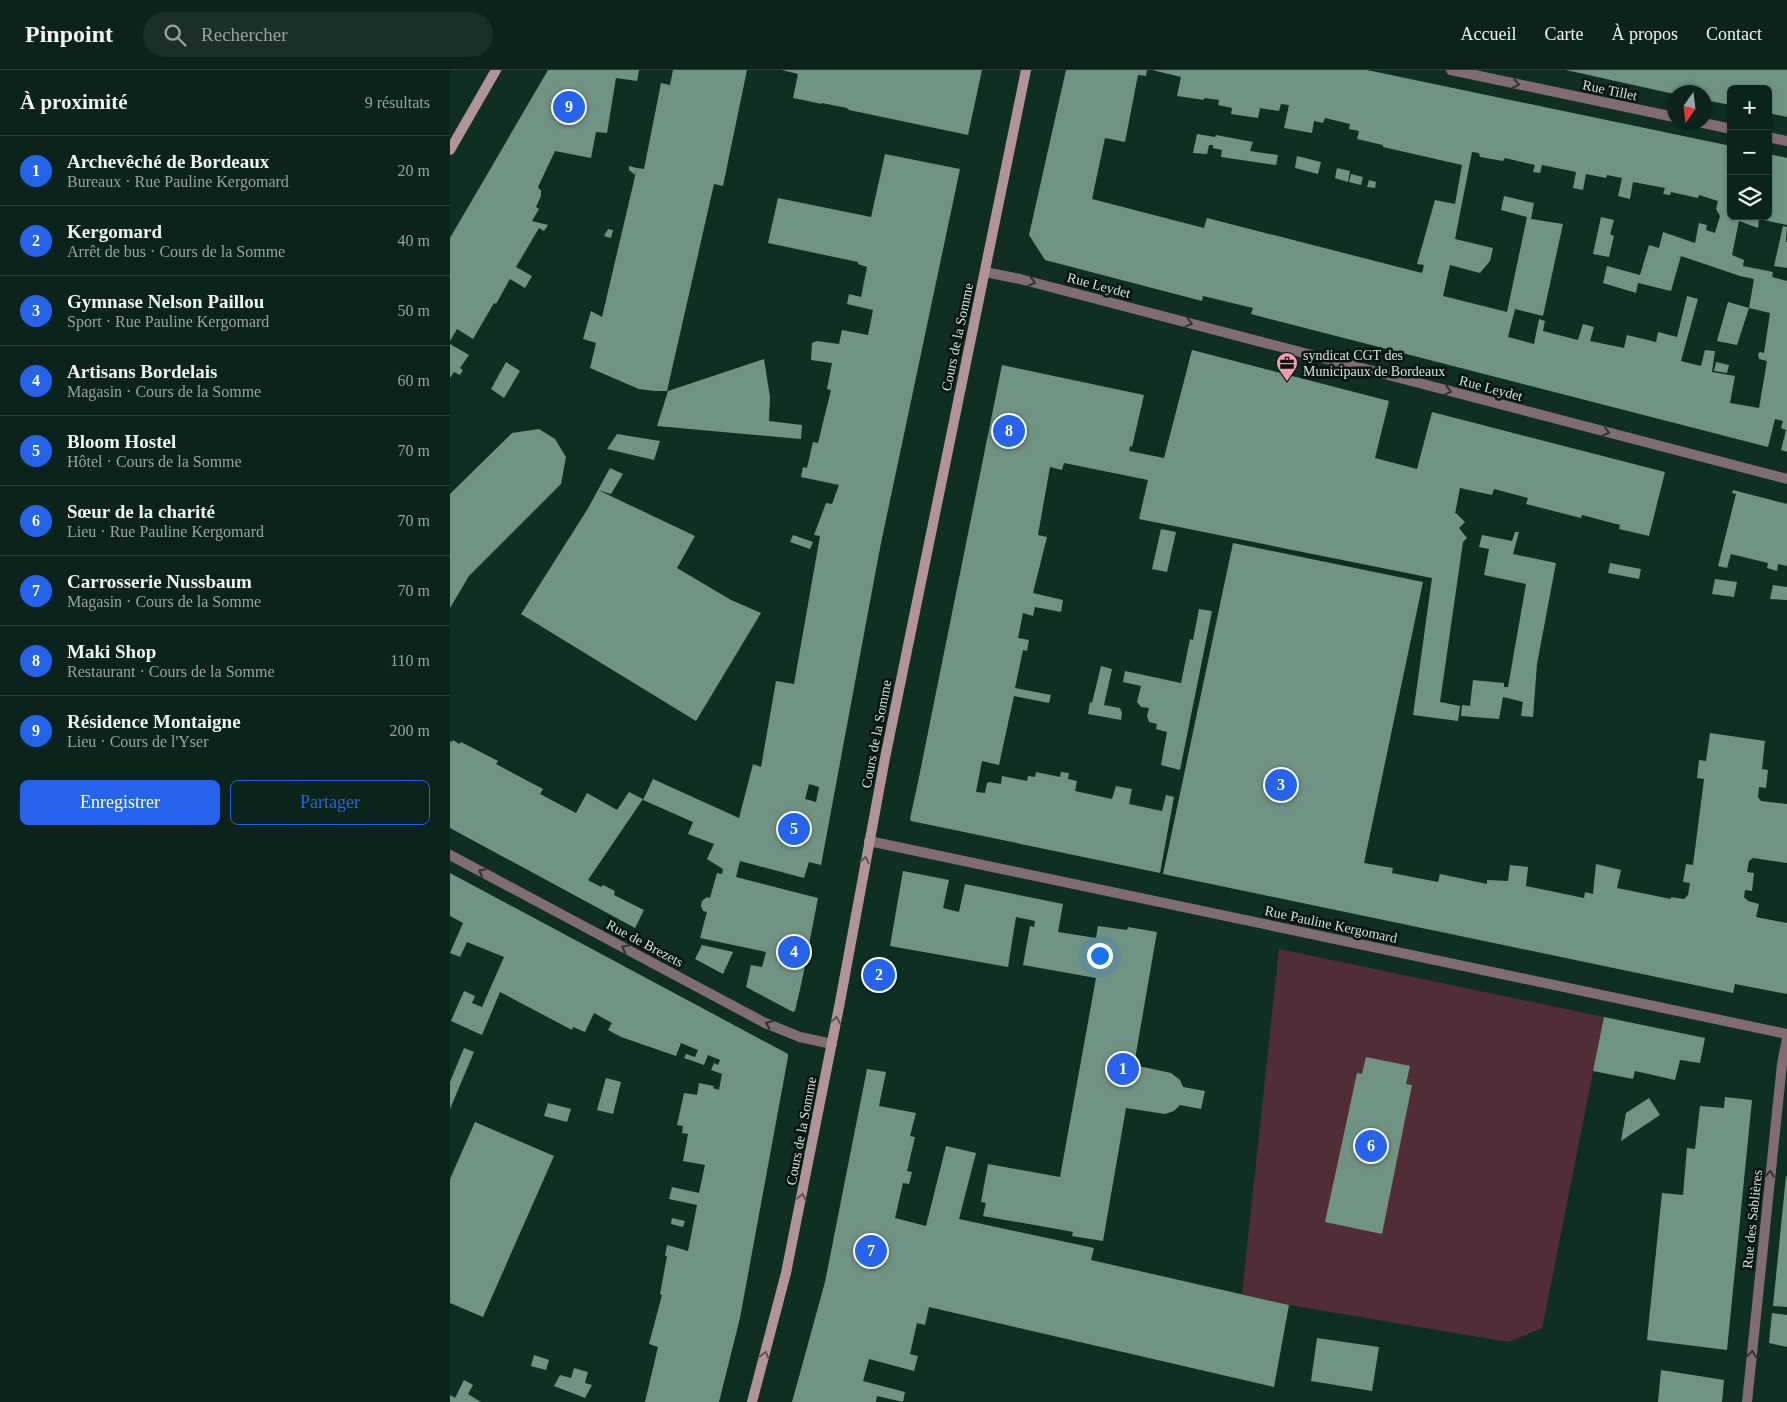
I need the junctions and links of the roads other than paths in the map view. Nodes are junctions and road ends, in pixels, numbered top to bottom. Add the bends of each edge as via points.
1 (496, 70) edge
2 (1026, 70) edge
3 (1451, 70) edge
4 (1667, 116) edge
5 (1712, 125) edge
6 (1727, 128) edge
7 (1772, 138) edge
8 (1787, 141) edge
9 (450, 148) edge
10 (985, 272) junction
11 (1787, 479) edge
12 (869, 841) junction
13 (450, 855) edge
14 (1787, 1034) edge
15 (1787, 1039) edge
16 (832, 1044) junction
17 (752, 1402) edge
18 (1747, 1402) edge

1 - 9 main road
2 - 10 main road, Cours de la Somme
3 -> 4 street, Rue Tillet
5 - 6 street
7 - 8 street
10 -> 11 street, Rue Leydet
10 - 12 main road, Cours de la Somme
12 - 14 street, Rue Pauline Kergomard
16 -> 12 main road, Cours de la Somme
16 -> 13 street, Rue de Brezets via 800,1037 765,1022
18 -> 15 street, Rue des Sablières
17 -> 16 main road, Cours de la Somme via 786,1273

